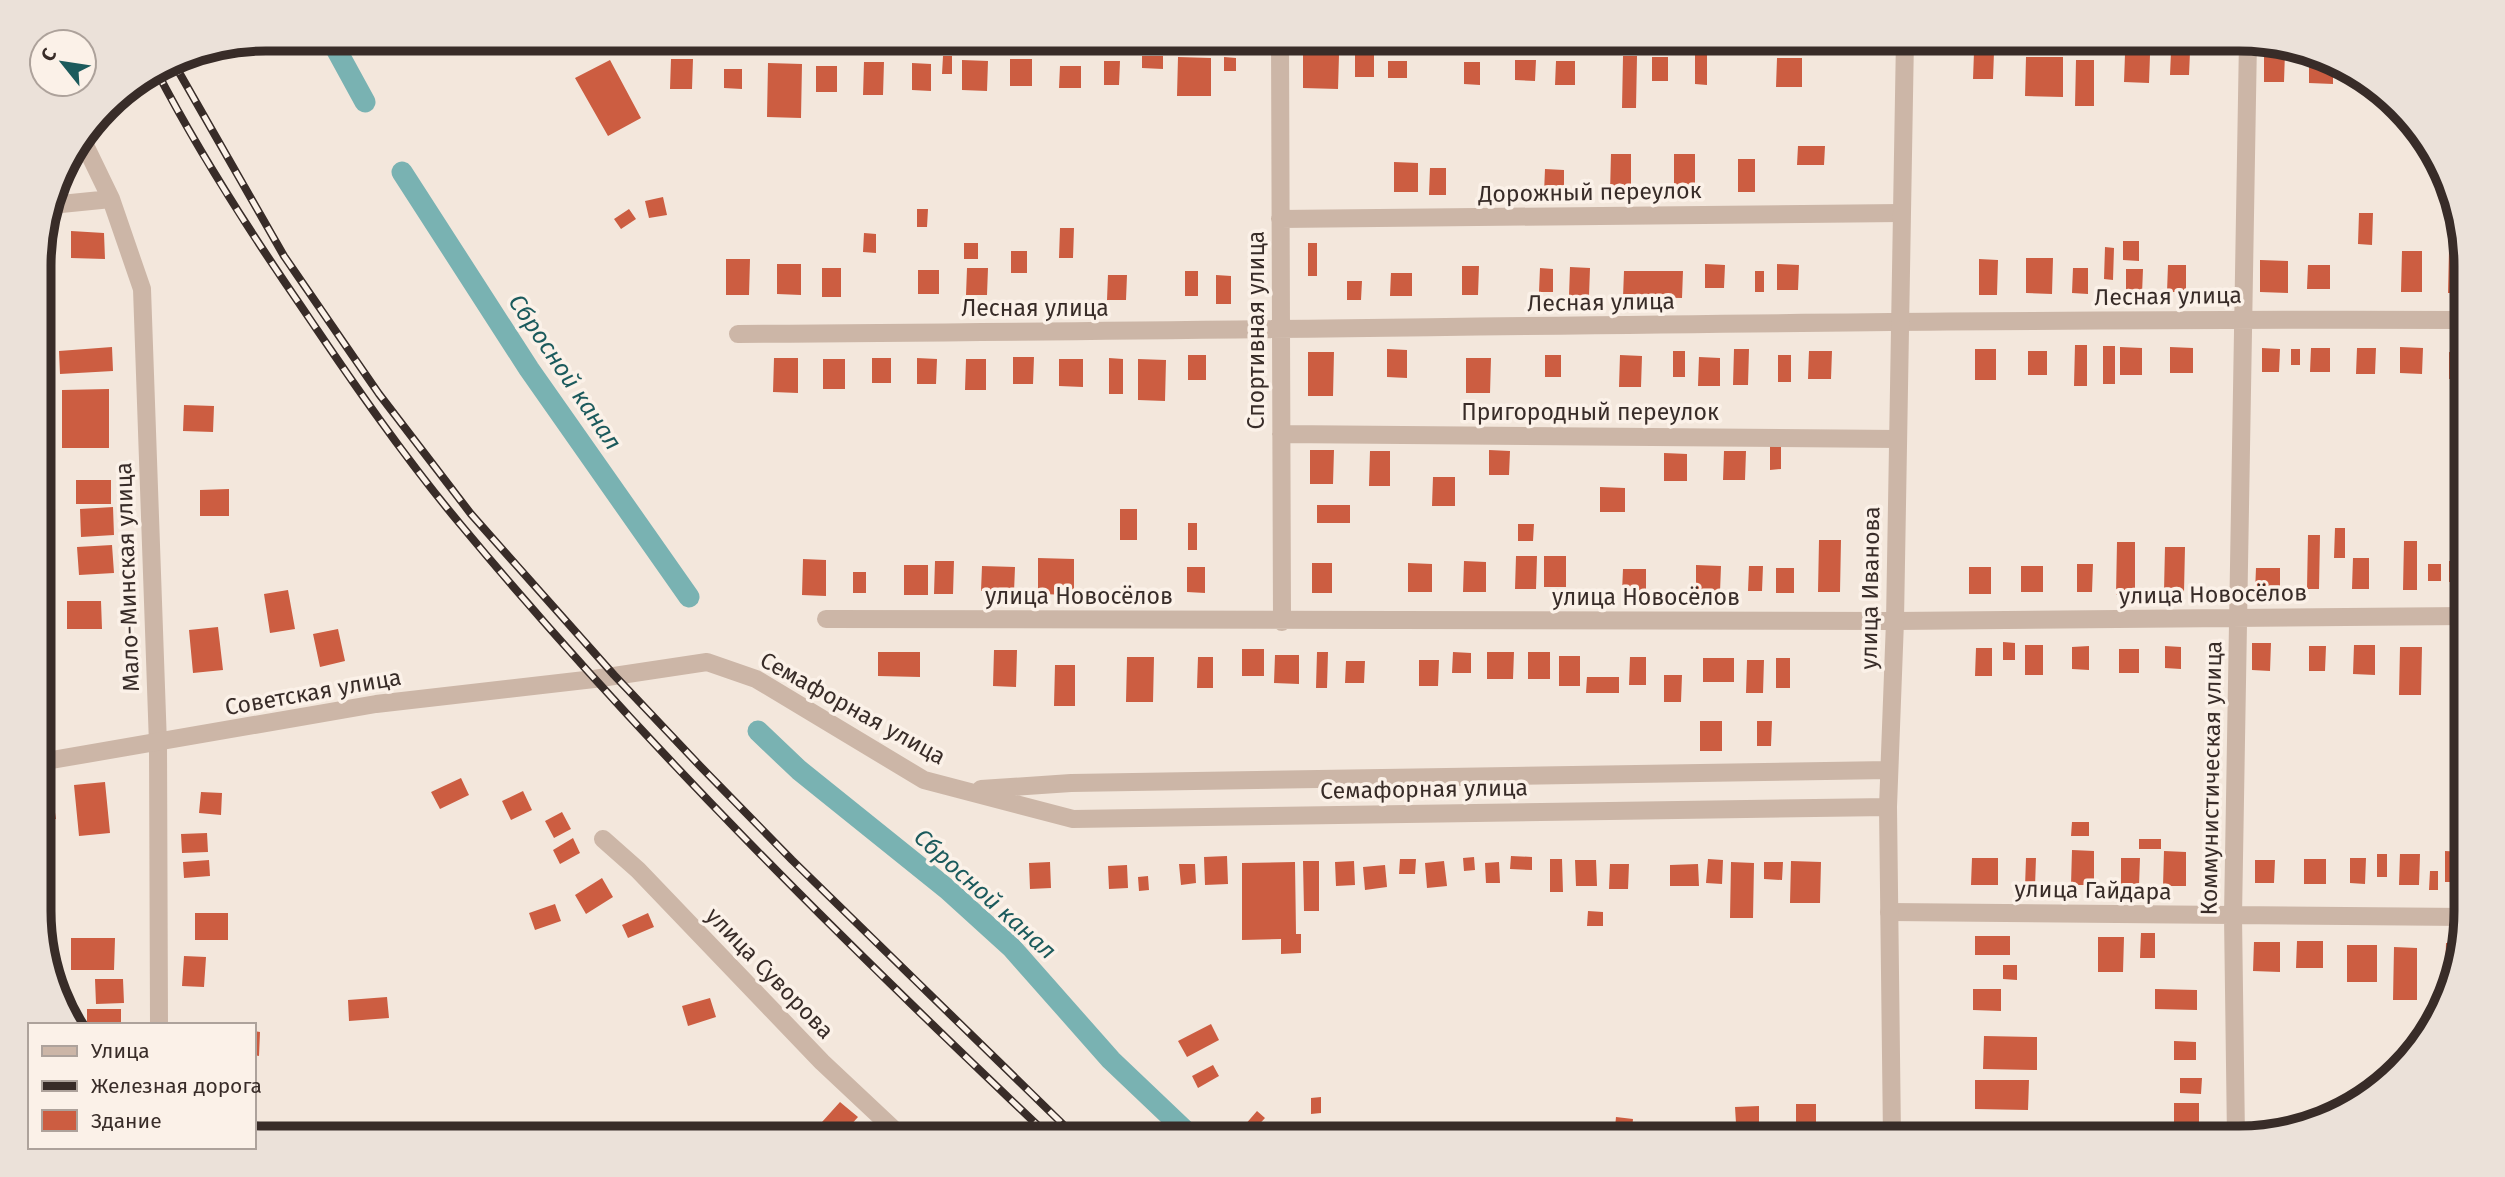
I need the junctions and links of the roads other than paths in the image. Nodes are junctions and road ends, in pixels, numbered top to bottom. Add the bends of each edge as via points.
1 (1280, 51) edge
2 (1905, 51) edge
3 (2248, 51) edge
4 (86, 148) edge
5 (111, 199) junction
6 (60, 204) edge
7 (1901, 213) junction
8 (1280, 219) junction
9 (2244, 320) junction
10 (2454, 320) edge
11 (1900, 323) junction
12 (1281, 331) junction
13 (738, 334) dead end
14 (1281, 434) junction
15 (1898, 439) junction
16 (2454, 616) edge
17 (2237, 618) junction
18 (826, 619) dead end
19 (1895, 621) junction
20 (1282, 622) junction
21 (594, 679) joint
22 (158, 744) junction
23 (51, 760) edge
24 (1889, 770) junction
25 (1071, 783) junction
26 (964, 791) junction
27 (1888, 807) junction
28 (1073, 818) junction
29 (603, 839) dead end
30 (1889, 912) junction
31 (2233, 916) junction
32 (2454, 917) edge
33 (159, 1023) edge
34 (890, 1126) edge
35 (1892, 1126) edge
36 (2236, 1126) edge

1 - 8 street, Спортивная улица
2 - 7 street, улица Иванова
3 - 9 street, Коммунистическая улица
4 - 5 street, Мало-Минская улица
5 - 6 street
5 - 22 street, Мало-Минская улица via 142,289
7 - 8 street, Дорожный переулок
7 - 11 street, улица Иванова
8 - 12 street, Спортивная улица
9 - 10 street, Лесная улица
9 - 11 street, Лесная улица
9 - 17 street, Коммунистическая улица
11 - 12 street, Лесная улица
11 - 15 street, улица Иванова
12 - 13 street, Лесная улица
12 - 14 street, Спортивная улица
14 - 15 street, Пригородный переулок
14 - 20 street, Спортивная улица
15 - 19 street, улица Иванова
16 - 17 street, улица Новосёлов
17 - 19 street, улица Новосёлов
17 - 31 street, Коммунистическая улица
18 - 20 street, улица Новосёлов
19 - 20 street, улица Новосёлов
19 - 24 street, улица Иванова
21 - 22 street, Советская улица via 376,704
21 - 26 street, Семафорная улица via 706,662 767,685 924,780
22 - 23 street, Советская улица
22 - 33 street, Мало-Минская улица
24 - 25 street, Семафорная улица
24 - 27 street, улица Иванова
25 - 26 street, Семафорная улица
25 - 28 street via 1053,798 1056,807
26 - 28 street, Семафорная улица
27 - 28 street, Семафорная улица
27 - 30 street, улица Иванова
29 - 34 street, улица Суворова
30 - 31 street, улица Гайдара
30 - 35 street, улица Иванова
31 - 32 street, улица Гайдара
31 - 36 street, Коммунистическая улица

